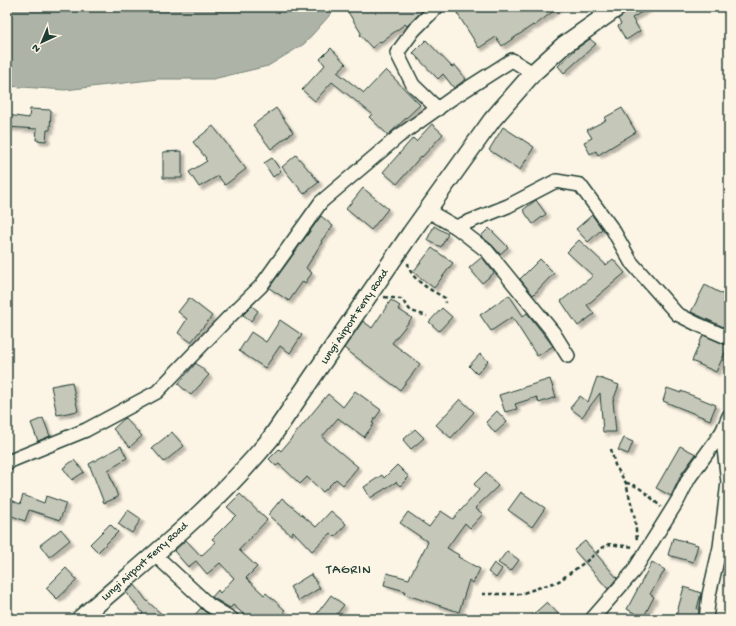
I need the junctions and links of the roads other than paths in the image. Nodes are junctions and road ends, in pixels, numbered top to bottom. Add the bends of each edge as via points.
1 (618, 7) edge
2 (436, 8) dead end
3 (533, 73) junction
4 (438, 109) junction
5 (428, 211) junction
6 (456, 227) junction
7 (729, 338) edge
8 (568, 356) dead end
9 (729, 416) edge
10 (722, 432) junction
11 (8, 463) edge
12 (154, 554) junction
13 (80, 619) edge
14 (232, 619) edge
15 (592, 619) edge
16 (706, 619) edge

1 - 3 main road, Lungi Airport Ferry Road via 564,45
2 - 4 street via 414,30 397,53 413,85
3 - 4 street via 512,60
3 - 5 main road, Lungi Airport Ferry Road via 492,120
4 - 11 street via 399,136 321,202 262,286 157,392 86,430
5 - 6 street
5 - 12 main road, Lungi Airport Ferry Road via 271,438 224,491
6 - 7 street via 508,206 556,182 580,185 613,230 631,262 678,314
6 - 8 street via 487,251 553,332
9 - 10 street
10 - 15 street via 689,478 633,572
10 - 16 street via 728,482 720,547
12 - 13 main road, Lungi Airport Ferry Road
12 - 14 street via 210,605

